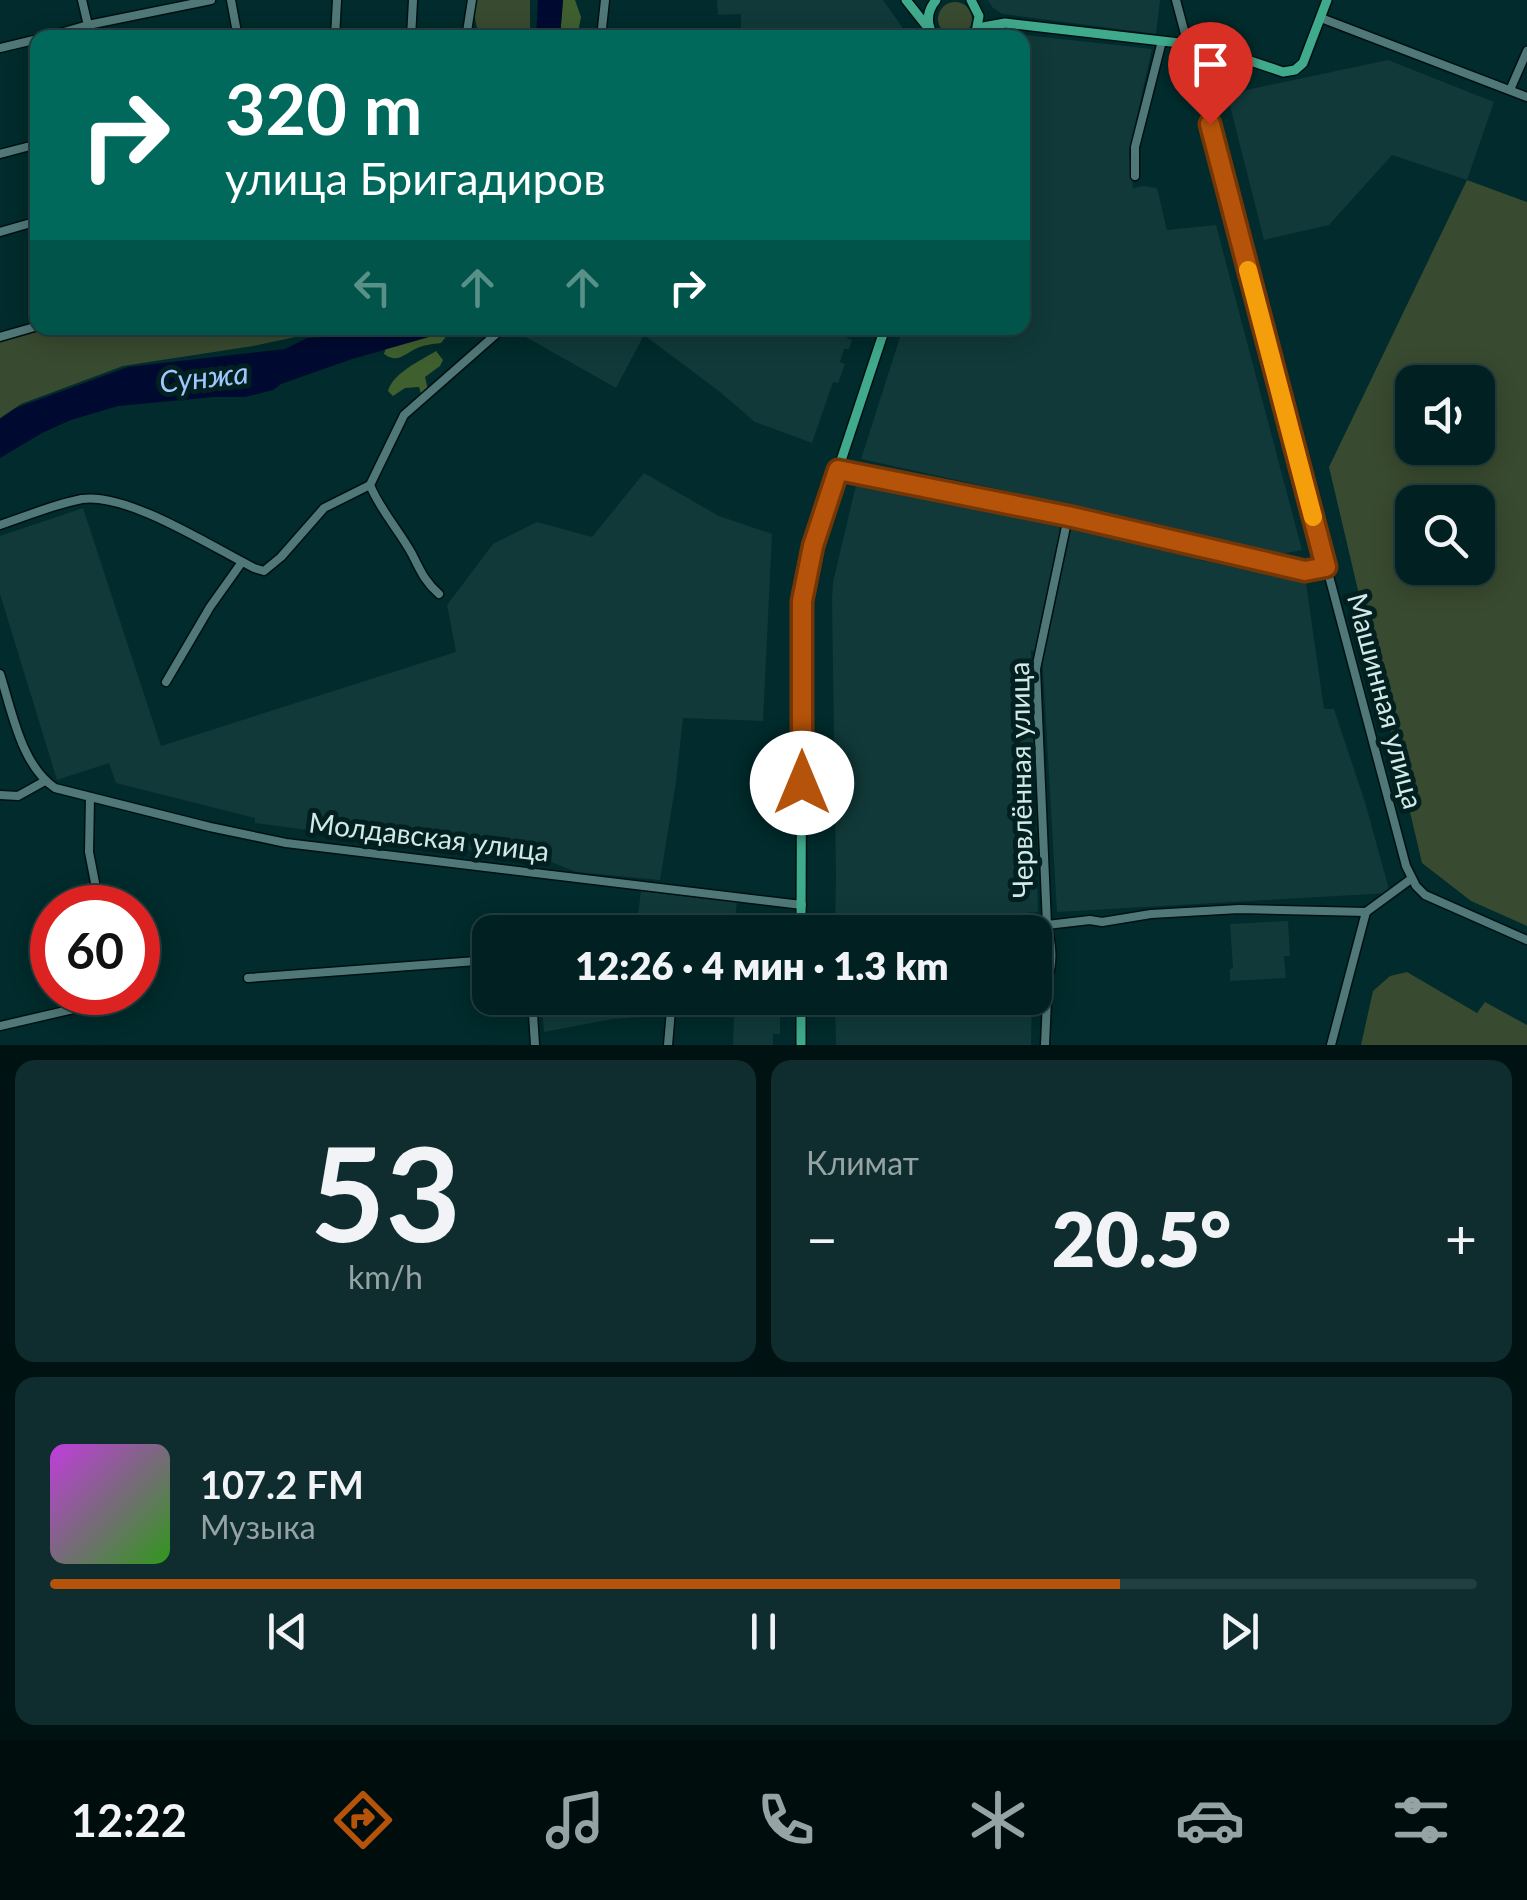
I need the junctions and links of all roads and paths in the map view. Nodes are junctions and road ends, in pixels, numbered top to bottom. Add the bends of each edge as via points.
1 (82, 0) edge
2 (211, 0) edge
3 (231, 0) edge
4 (337, 0) edge
5 (413, 0) edge
6 (472, 0) edge
7 (605, 0) edge
8 (906, 0) edge
9 (936, 0) edge
10 (1176, 0) edge
11 (1327, 0) edge
12 (973, 2) edge
13 (1321, 18) junction
14 (1005, 23) junction
15 (88, 25) junction
16 (70, 30) edge
17 (89, 30) edge
18 (237, 30) edge
19 (336, 30) edge
20 (412, 30) edge
21 (466, 30) edge
22 (602, 30) edge
23 (930, 30) edge
24 (932, 30) edge
25 (976, 30) edge
26 (980, 30) edge
27 (30, 40) edge
28 (1162, 41) junction
29 (1187, 44) junction
30 (0, 48) edge
31 (1527, 51) edge
32 (1510, 90) junction
33 (1527, 97) edge
34 (30, 146) edge
35 (0, 154) edge
36 (1136, 176) dead end
37 (30, 223) edge
38 (0, 232) edge
39 (30, 328) edge
40 (496, 335) edge
41 (882, 335) edge
42 (0, 337) edge
43 (838, 470) junction
44 (370, 485) junction
45 (1068, 516) junction
46 (0, 524) edge
47 (242, 562) junction
48 (1326, 567) junction
49 (439, 594) dead end
50 (0, 674) edge
51 (166, 682) dead end
52 (45, 781) junction
53 (0, 795) edge
54 (90, 796) junction
55 (1411, 878) junction
56 (95, 885) edge
57 (802, 906) junction
58 (1366, 912) junction
59 (802, 915) edge
60 (1047, 915) edge
61 (1052, 924) edge
62 (1527, 940) edge
63 (472, 961) edge
64 (248, 978) dead end
65 (46, 1015) edge
66 (533, 1015) edge
67 (671, 1015) edge
68 (800, 1015) edge
69 (1047, 1015) edge
70 (0, 1026) edge
71 (535, 1045) edge
72 (668, 1045) edge
73 (801, 1045) edge
74 (1046, 1045) edge
75 (1331, 1045) edge

1 - 15 street
2 - 15 street
3 - 18 street
4 - 19 street
5 - 20 street
6 - 21 street
7 - 22 street
8 - 23 main road
9 - 24 main road via 928,16
10 - 29 street, Машинная улица
11 - 13 main road
12 - 14 main road
12 - 25 main road
13 - 29 main road via 1295,70
13 - 32 street
14 - 26 main road
14 - 28 main road
15 - 16 street
15 - 17 street
27 - 30 street
28 - 29 main road
28 - 36 street via 1135,147
29 - 48 street, Машинная улица
31 - 32 street
32 - 33 street
34 - 35 street
37 - 38 street
39 - 42 street
40 - 44 street via 404,415
41 - 43 main road
43 - 45 street
43 - 57 main road via 802,601
44 - 47 street via 324,508 264,570
44 - 49 street via 428,586
45 - 48 street via 1305,571
45 - 60 street, Червлённая улица via 1036,668
46 - 47 street via 84,499 115,500
47 - 51 street
48 - 55 street, Машинная улица
50 - 52 street via 20,735
52 - 53 street via 18,796
52 - 54 street, Молдавская улица
54 - 56 street
54 - 57 street, Молдавская улица via 286,842
55 - 58 street
55 - 62 street via 1425,895
57 - 59 main road
58 - 61 street via 1239,909
58 - 75 street
63 - 64 street
65 - 70 street
66 - 71 street
67 - 72 street
68 - 73 main road
69 - 74 street, Червлённая улица

